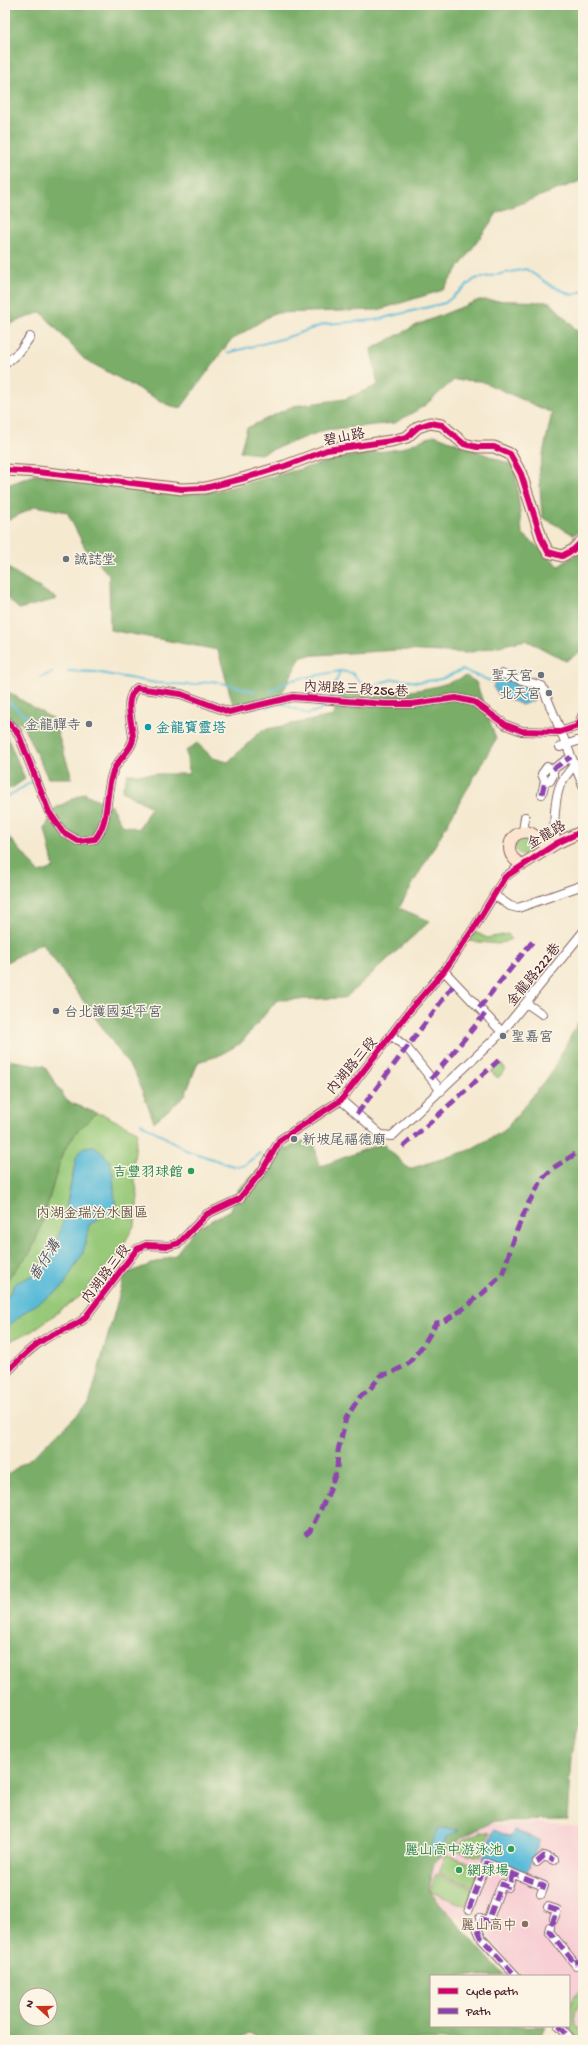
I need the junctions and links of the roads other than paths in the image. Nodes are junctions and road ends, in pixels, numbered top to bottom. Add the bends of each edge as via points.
1 (30, 337) dead end
2 (5, 364) edge
3 (5, 470) edge
4 (583, 540) edge
5 (502, 674) dead end
6 (583, 714) edge
7 (5, 719) edge
8 (578, 726) junction
9 (560, 732) junction
10 (583, 739) edge
11 (563, 746) junction
12 (573, 761) junction
13 (583, 785) edge
14 (542, 794) dead end
15 (525, 817) dead end
16 (583, 831) edge
17 (522, 832) junction
18 (557, 843) junction
19 (523, 864) junction
20 (583, 885) edge
21 (494, 895) junction
22 (583, 932) edge
23 (444, 971) junction
24 (526, 1003) junction
25 (542, 1014) dead end
26 (502, 1032) junction
27 (392, 1036) junction
28 (441, 1091) junction
29 (341, 1100) junction
30 (5, 1374) edge
31 (554, 1860) dead end
32 (537, 1862) dead end
33 (513, 1874) junction
34 (541, 1894) dead end
35 (548, 1907) dead end
36 (468, 1909) dead end
37 (480, 1918) dead end
38 (554, 1918) dead end
39 (550, 1927) dead end
40 (478, 1930) dead end
41 (573, 1959) edge
42 (515, 1975) edge
43 (560, 2027) edge
44 (572, 2040) edge

1 - 2 street via 20,352
3 - 4 street, 碧山路 via 182,489 205,488 285,466 327,450 407,437 418,427 430,423 442,426 464,444 494,447 510,454 521,474 548,552 562,556
5 - 9 street via 542,686
6 - 8 street
7 - 9 street, 內湖路三段256巷 via 18,733 49,812 63,832 78,841 94,839 102,831 114,769 133,740 129,701 131,692 137,688 181,694 229,712 293,697 385,704 412,704 456,698 474,702 506,725 522,732
8 - 9 street
8 - 10 street
9 - 11 street
10 - 11 street
11 - 12 street
12 - 13 street
12 - 14 street via 553,769 547,767 542,774 545,781
12 - 18 street via 558,793 554,831
15 - 17 street
16 - 18 street, 金龍路
17 - 18 street via 531,833 547,845
17 - 19 street via 512,839 509,850 514,859
18 - 19 street, 金龍路
19 - 21 street, 內湖路三段 via 504,877
20 - 21 street via 518,908 510,906
21 - 23 street, 內湖路三段
22 - 24 street, 金龍路222巷
23 - 26 street
23 - 27 street, 內湖路三段 via 411,1009
24 - 25 street
24 - 26 street, 金龍路222巷
26 - 28 street, 金龍路222巷
27 - 28 street via 407,1048
27 - 29 street, 內湖路三段
28 - 29 street, 金龍路222巷 via 392,1136 381,1135
29 - 30 street, 內湖路三段 via 280,1140 262,1170 239,1199 207,1214 179,1243 169,1246 146,1245 137,1249 84,1320 70,1329 47,1337
31 - 32 street via 544,1856
33 - 34 street via 544,1886
33 - 36 street via 486,1863
33 - 37 street via 508,1887 502,1884 488,1921
35 - 38 street via 556,1910
39 - 41 street via 549,1931
40 - 42 street via 482,1939
43 - 44 street

